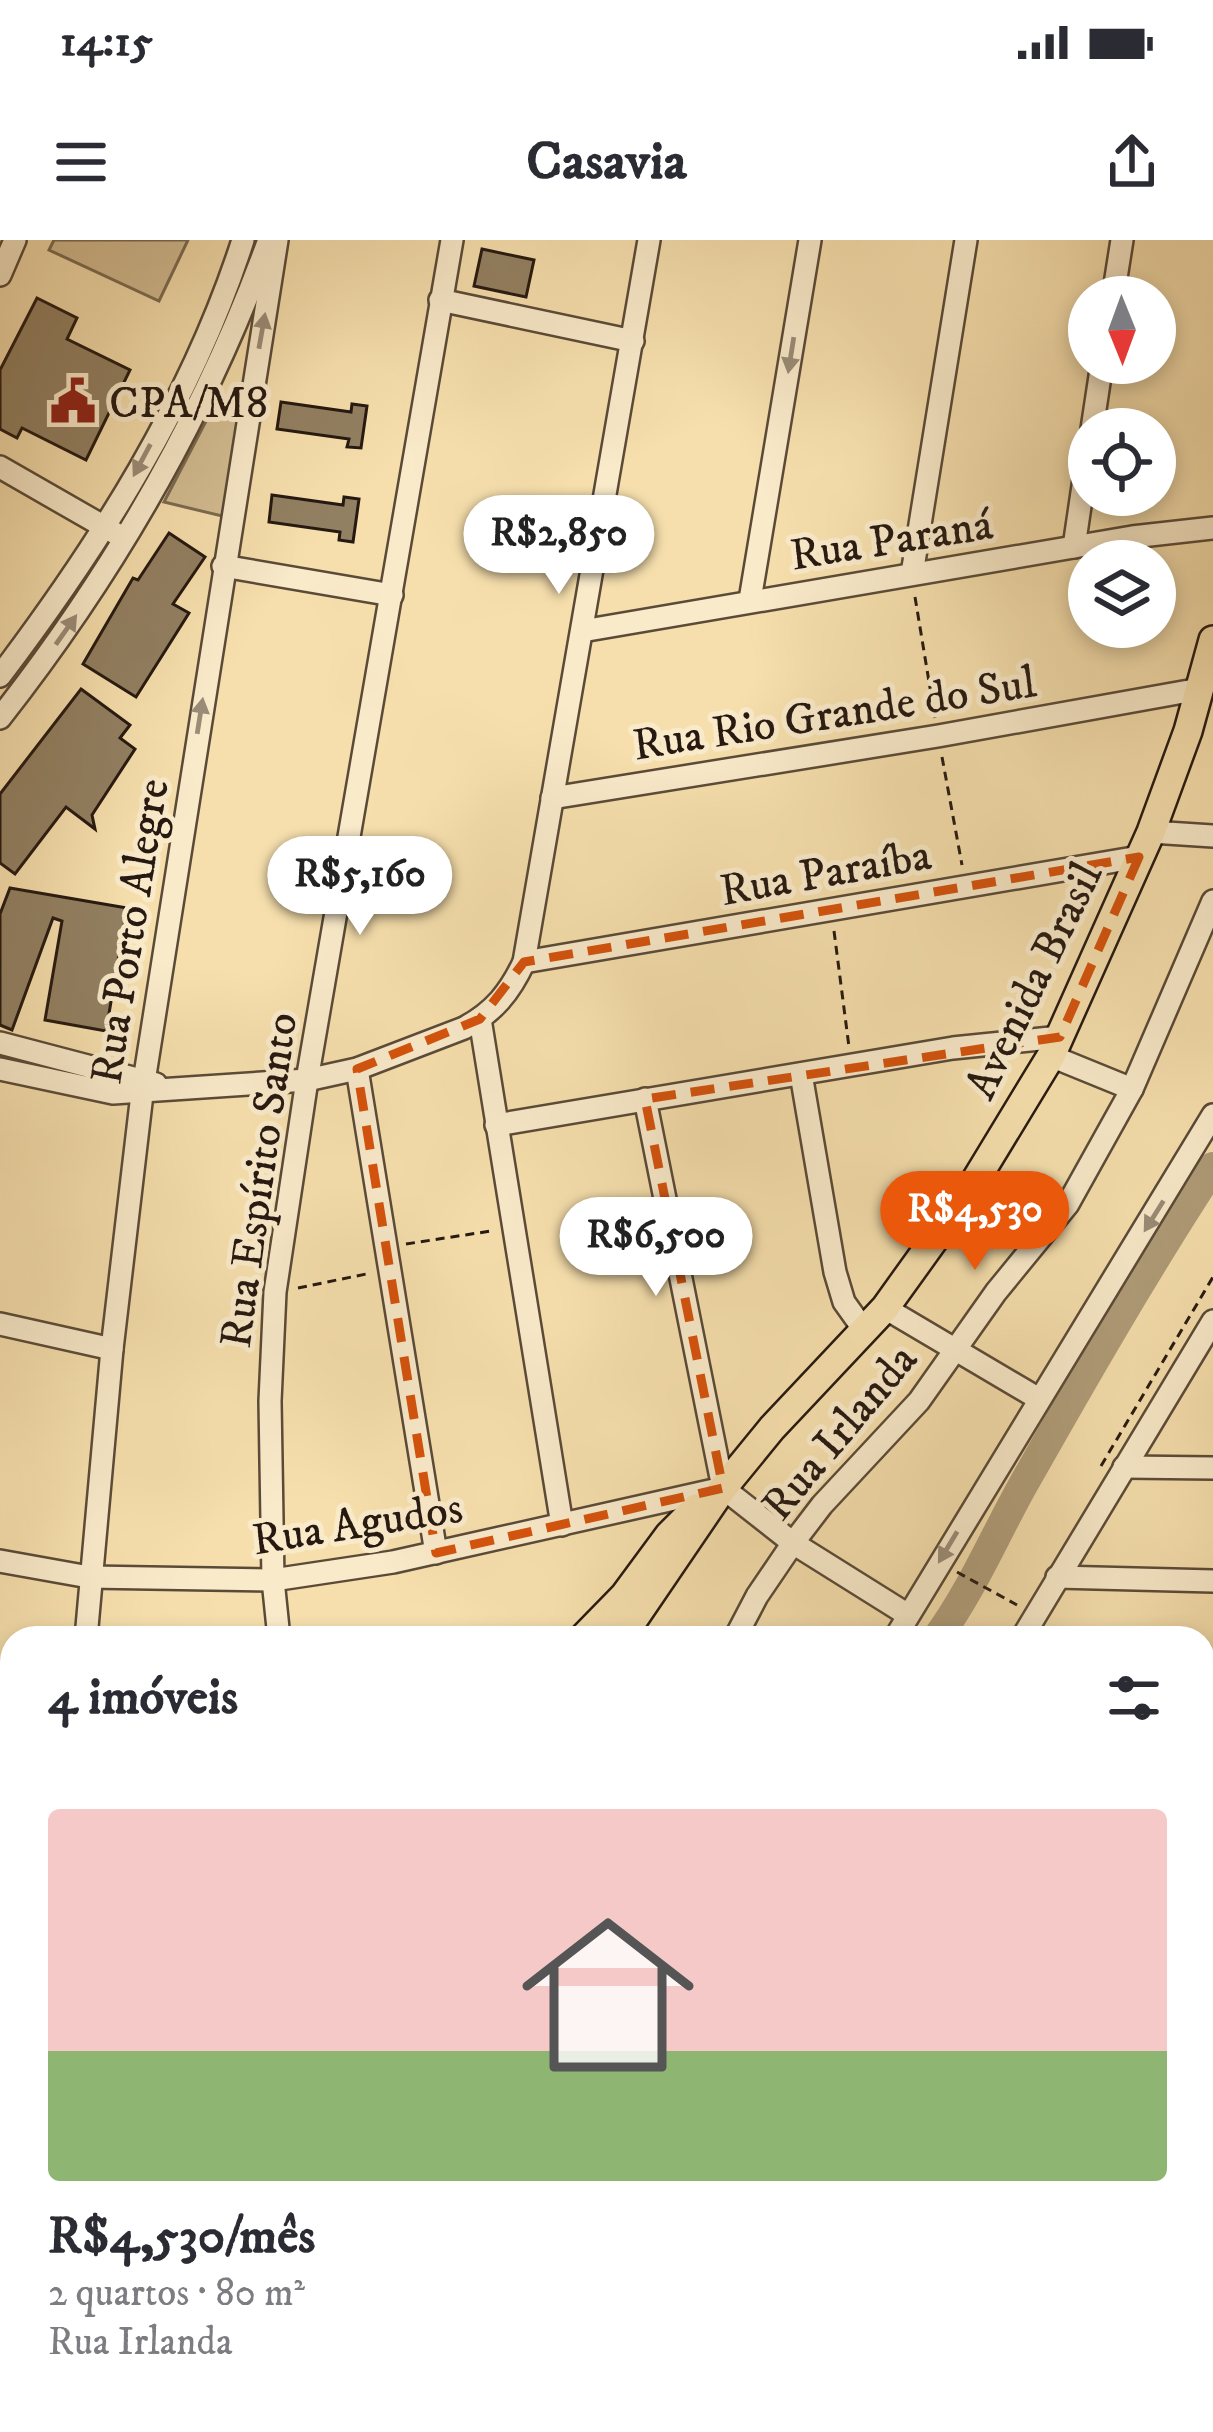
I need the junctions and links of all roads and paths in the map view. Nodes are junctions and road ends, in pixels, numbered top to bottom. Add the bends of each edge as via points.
1 (15, 240) edge
2 (243, 240) edge
3 (273, 240) edge
4 (452, 240) edge
5 (649, 240) edge
6 (810, 240) edge
7 (966, 240) edge
8 (1122, 240) edge
9 (0, 275) edge
10 (1116, 276) edge
11 (440, 300) junction
12 (633, 341) junction
13 (0, 467) edge
14 (106, 528) junction
15 (1213, 528) edge
16 (127, 538) junction
17 (1125, 540) edge
18 (1068, 548) edge
19 (224, 566) junction
20 (912, 574) junction
21 (392, 596) junction
22 (750, 600) junction
23 (582, 631) junction
24 (1213, 640) edge
25 (0, 676) edge
26 (1200, 689) junction
27 (0, 718) edge
28 (552, 798) junction
29 (1213, 836) edge
30 (1145, 844) junction
31 (1213, 901) edge
32 (832, 911) junction
33 (524, 962) junction
34 (480, 1019) junction
35 (0, 1043) edge
36 (1055, 1047) junction
37 (851, 1066) junction
38 (0, 1069) edge
39 (357, 1070) junction
40 (801, 1075) junction
41 (307, 1080) junction
42 (142, 1087) junction
43 (1132, 1089) junction
44 (646, 1099) junction
45 (1213, 1115) edge
46 (496, 1125) junction
47 (512, 1227) junction
48 (388, 1258) junction
49 (275, 1292) junction
50 (885, 1308) junction
51 (1213, 1322) edge
52 (0, 1324) edge
53 (864, 1330) junction
54 (958, 1348) junction
55 (112, 1349) junction
56 (1203, 1355) edge
57 (1039, 1399) junction
58 (1124, 1467) junction
59 (1213, 1468) edge
60 (723, 1488) junction
61 (658, 1504) junction
62 (562, 1525) junction
63 (669, 1535) junction
64 (793, 1543) junction
65 (436, 1552) junction
66 (0, 1561) edge
67 (949, 1567) dead end
68 (89, 1577) junction
69 (1057, 1577) junction
70 (273, 1580) junction
71 (1213, 1581) edge
72 (1034, 1615) junction
73 (908, 1616) junction
74 (87, 1626) edge
75 (278, 1626) edge
76 (595, 1626) edge
77 (633, 1626) edge
78 (742, 1626) edge
79 (902, 1626) edge
80 (1028, 1626) edge

1 - 9 street
2 -> 14 street via 201,349
3 - 16 street via 209,385
19 -> 3 street, Rua Porto Alegre
4 - 11 street, Rua Espírito Santo
5 - 12 street
6 -> 22 street
7 - 20 street
8 - 10 street
11 - 12 street
11 - 21 street, Rua Espírito Santo
12 - 23 street
13 - 14 street
14 - 16 street
14 - 25 street
15 - 17 street, Rua Paraná
27 -> 16 street
18 - 20 street, Rua Paraná
19 - 21 street
42 -> 19 street, Rua Porto Alegre
20 - 22 street, Rua Paraná
21 - 41 street, Rua Espírito Santo
22 - 23 street, Rua Paraná
23 - 28 street
24 - 26 main road, Avenida Brasil
26 - 28 street, Rua Rio Grande do Sul
26 - 30 main road, Avenida Brasil
28 - 33 street
29 - 30 street, Rua Paraíba
30 - 32 street, Rua Paraíba
30 - 36 main road, Avenida Brasil
31 - 43 street, Rua Irlanda
32 - 33 street, Rua Paraíba
32 - 37 path
33 - 34 street via 507,994
34 - 39 street
34 - 46 street
35 - 42 street
36 - 37 street via 952,1048
36 - 43 street
36 - 50 main road, Avenida Brasil
37 - 40 street
38 - 42 street via 112,1094
39 - 41 street
39 - 48 street
40 - 44 street
40 - 53 street via 835,1272
41 - 42 street
41 - 49 street, Rua Espírito Santo
42 - 55 street, Rua Porto Alegre
43 - 54 street, Rua Irlanda via 1068,1204
44 - 46 street
44 - 60 street
45 -> 57 street
46 - 47 street
47 - 48 path
47 - 62 street
48 - 49 path
48 - 65 street
49 - 70 street, Rua Espírito Santo
50 - 53 main road, Avenida Brasil
50 - 54 street
51 - 56 street
52 - 55 street
53 - 60 main road, Avenida Brasil
54 - 57 street
54 - 64 street, Rua Irlanda
55 - 68 street, Rua Porto Alegre
56 - 58 street
57 -> 73 street
58 - 59 street
58 - 69 street
60 - 61 street, Rua Agudos
60 - 63 main road, Avenida Brasil
60 - 64 street
60 - 77 main road, Avenida Brasil
61 - 62 street, Rua Agudos
61 - 63 main road
62 - 65 street, Rua Agudos
63 - 76 main road, Avenida Brasil
64 - 73 street
64 - 78 street, Rua Irlanda
65 - 70 street, Rua Agudos
66 - 68 street, Rua Agudos
67 - 72 path
68 - 70 street, Rua Agudos
68 - 74 street, Rua Porto Alegre
69 - 71 street
69 - 72 street
70 - 75 street, Rua Espírito Santo
72 - 80 street
73 - 79 street

